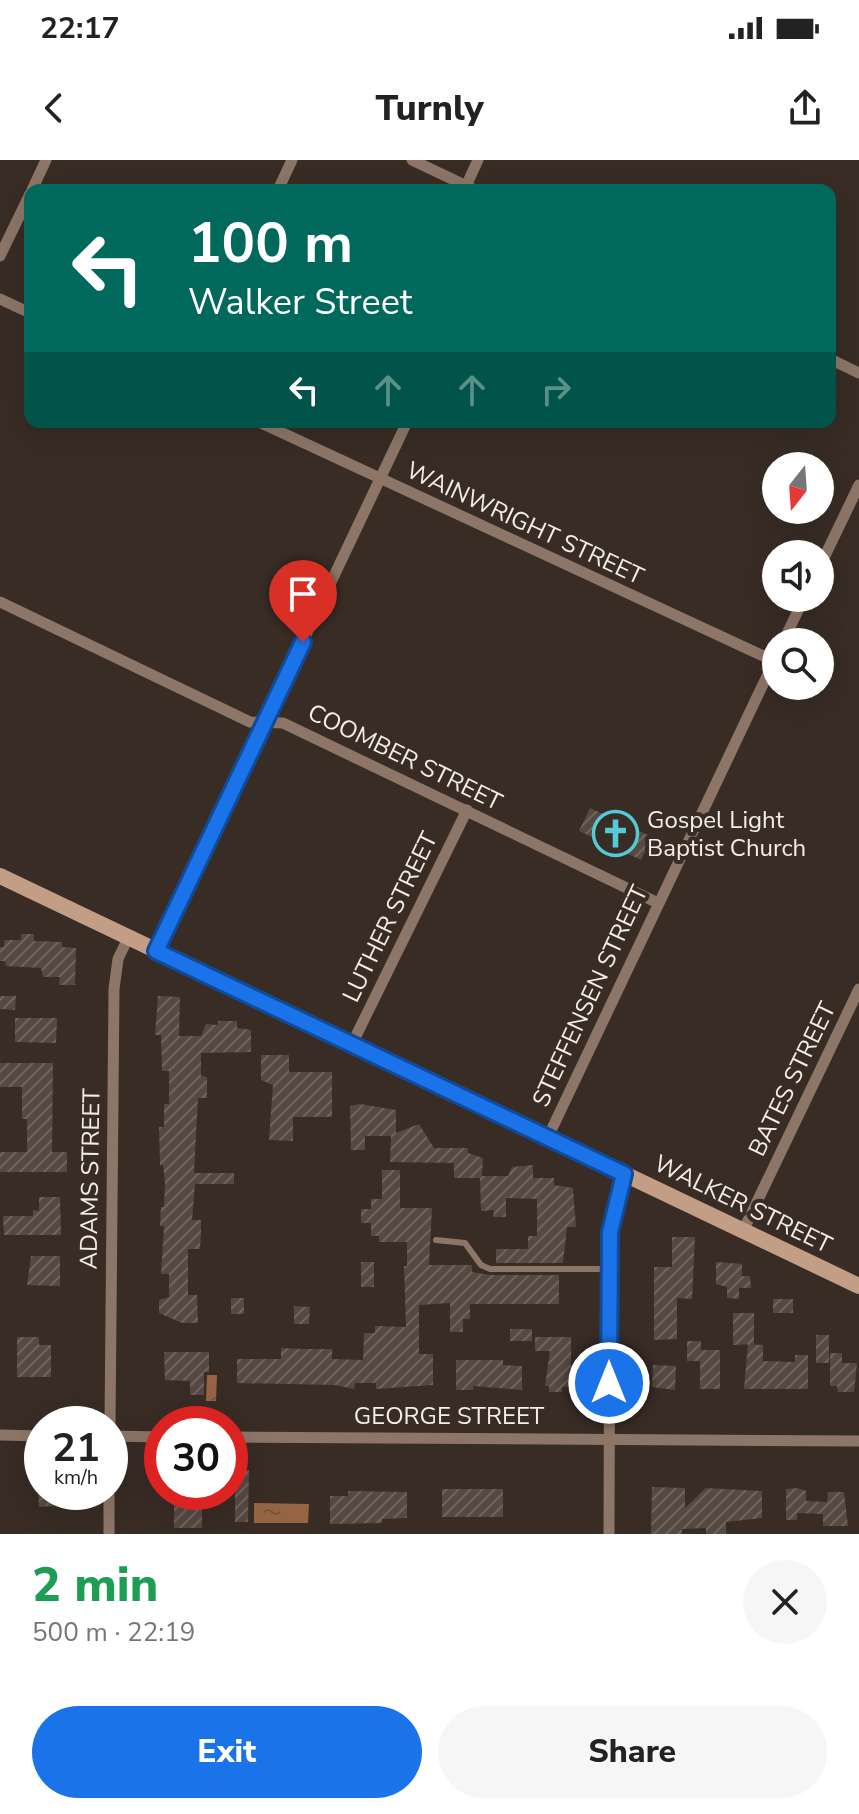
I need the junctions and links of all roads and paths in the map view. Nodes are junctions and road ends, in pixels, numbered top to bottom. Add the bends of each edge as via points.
1 (46, 160) edge
2 (292, 160) edge
3 (412, 160) edge
4 (478, 160) edge
5 (35, 184) edge
6 (281, 184) edge
7 (462, 184) edge
8 (471, 184) edge
9 (24, 206) edge
10 (0, 256) edge
11 (0, 299) edge
12 (24, 310) edge
13 (836, 362) edge
14 (859, 373) edge
15 (271, 428) edge
16 (404, 428) edge
17 (379, 480) junction
18 (859, 485) edge
19 (833, 540) edge
20 (0, 602) edge
21 (762, 653) edge
22 (762, 686) edge
23 (264, 722) junction
24 (467, 810) junction
25 (0, 876) edge
26 (658, 903) junction
27 (128, 938) junction
28 (156, 951) junction
29 (859, 989) edge
30 (352, 1044) junction
31 (548, 1137) junction
32 (624, 1174) junction
33 (743, 1231) junction
34 (436, 1240) dead end
35 (609, 1269) junction
36 (859, 1286) edge
37 (110, 1406) edge
38 (0, 1435) edge
39 (24, 1436) edge
40 (248, 1437) edge
41 (610, 1439) junction
42 (859, 1441) edge
43 (109, 1510) edge
44 (109, 1534) edge
45 (609, 1534) edge

1 - 5 street
2 - 6 street
3 - 7 street
4 - 8 street
9 - 10 street
11 - 12 street
13 - 14 street
15 - 17 street, WAINWRIGHT STREET
16 - 17 street
17 - 21 street, WAINWRIGHT STREET
17 - 23 street
18 - 19 street
20 - 23 street, COOMBER STREET via 250,722
22 - 26 street, STEFFENSEN STREET
23 - 24 street, COOMBER STREET via 283,723
23 - 28 street
24 - 26 street, COOMBER STREET
24 - 30 street, LUTHER STREET
25 - 27 main road, WALKER STREET
26 - 31 street, STEFFENSEN STREET
27 - 28 main road, WALKER STREET
27 - 37 street, ADAMS STREET via 118,959 114,989
28 - 30 main road, WALKER STREET
29 - 33 street, BATES STREET
30 - 31 main road, WALKER STREET
31 - 32 main road, WALKER STREET
32 - 33 main road, WALKER STREET
32 - 35 street via 614,1202
33 - 36 main road, WALKER STREET
34 - 35 lane via 465,1243 490,1269
35 - 41 street
38 - 39 street
40 - 41 street, GEORGE STREET
41 - 42 street, GEORGE STREET
41 - 45 street
43 - 44 street

